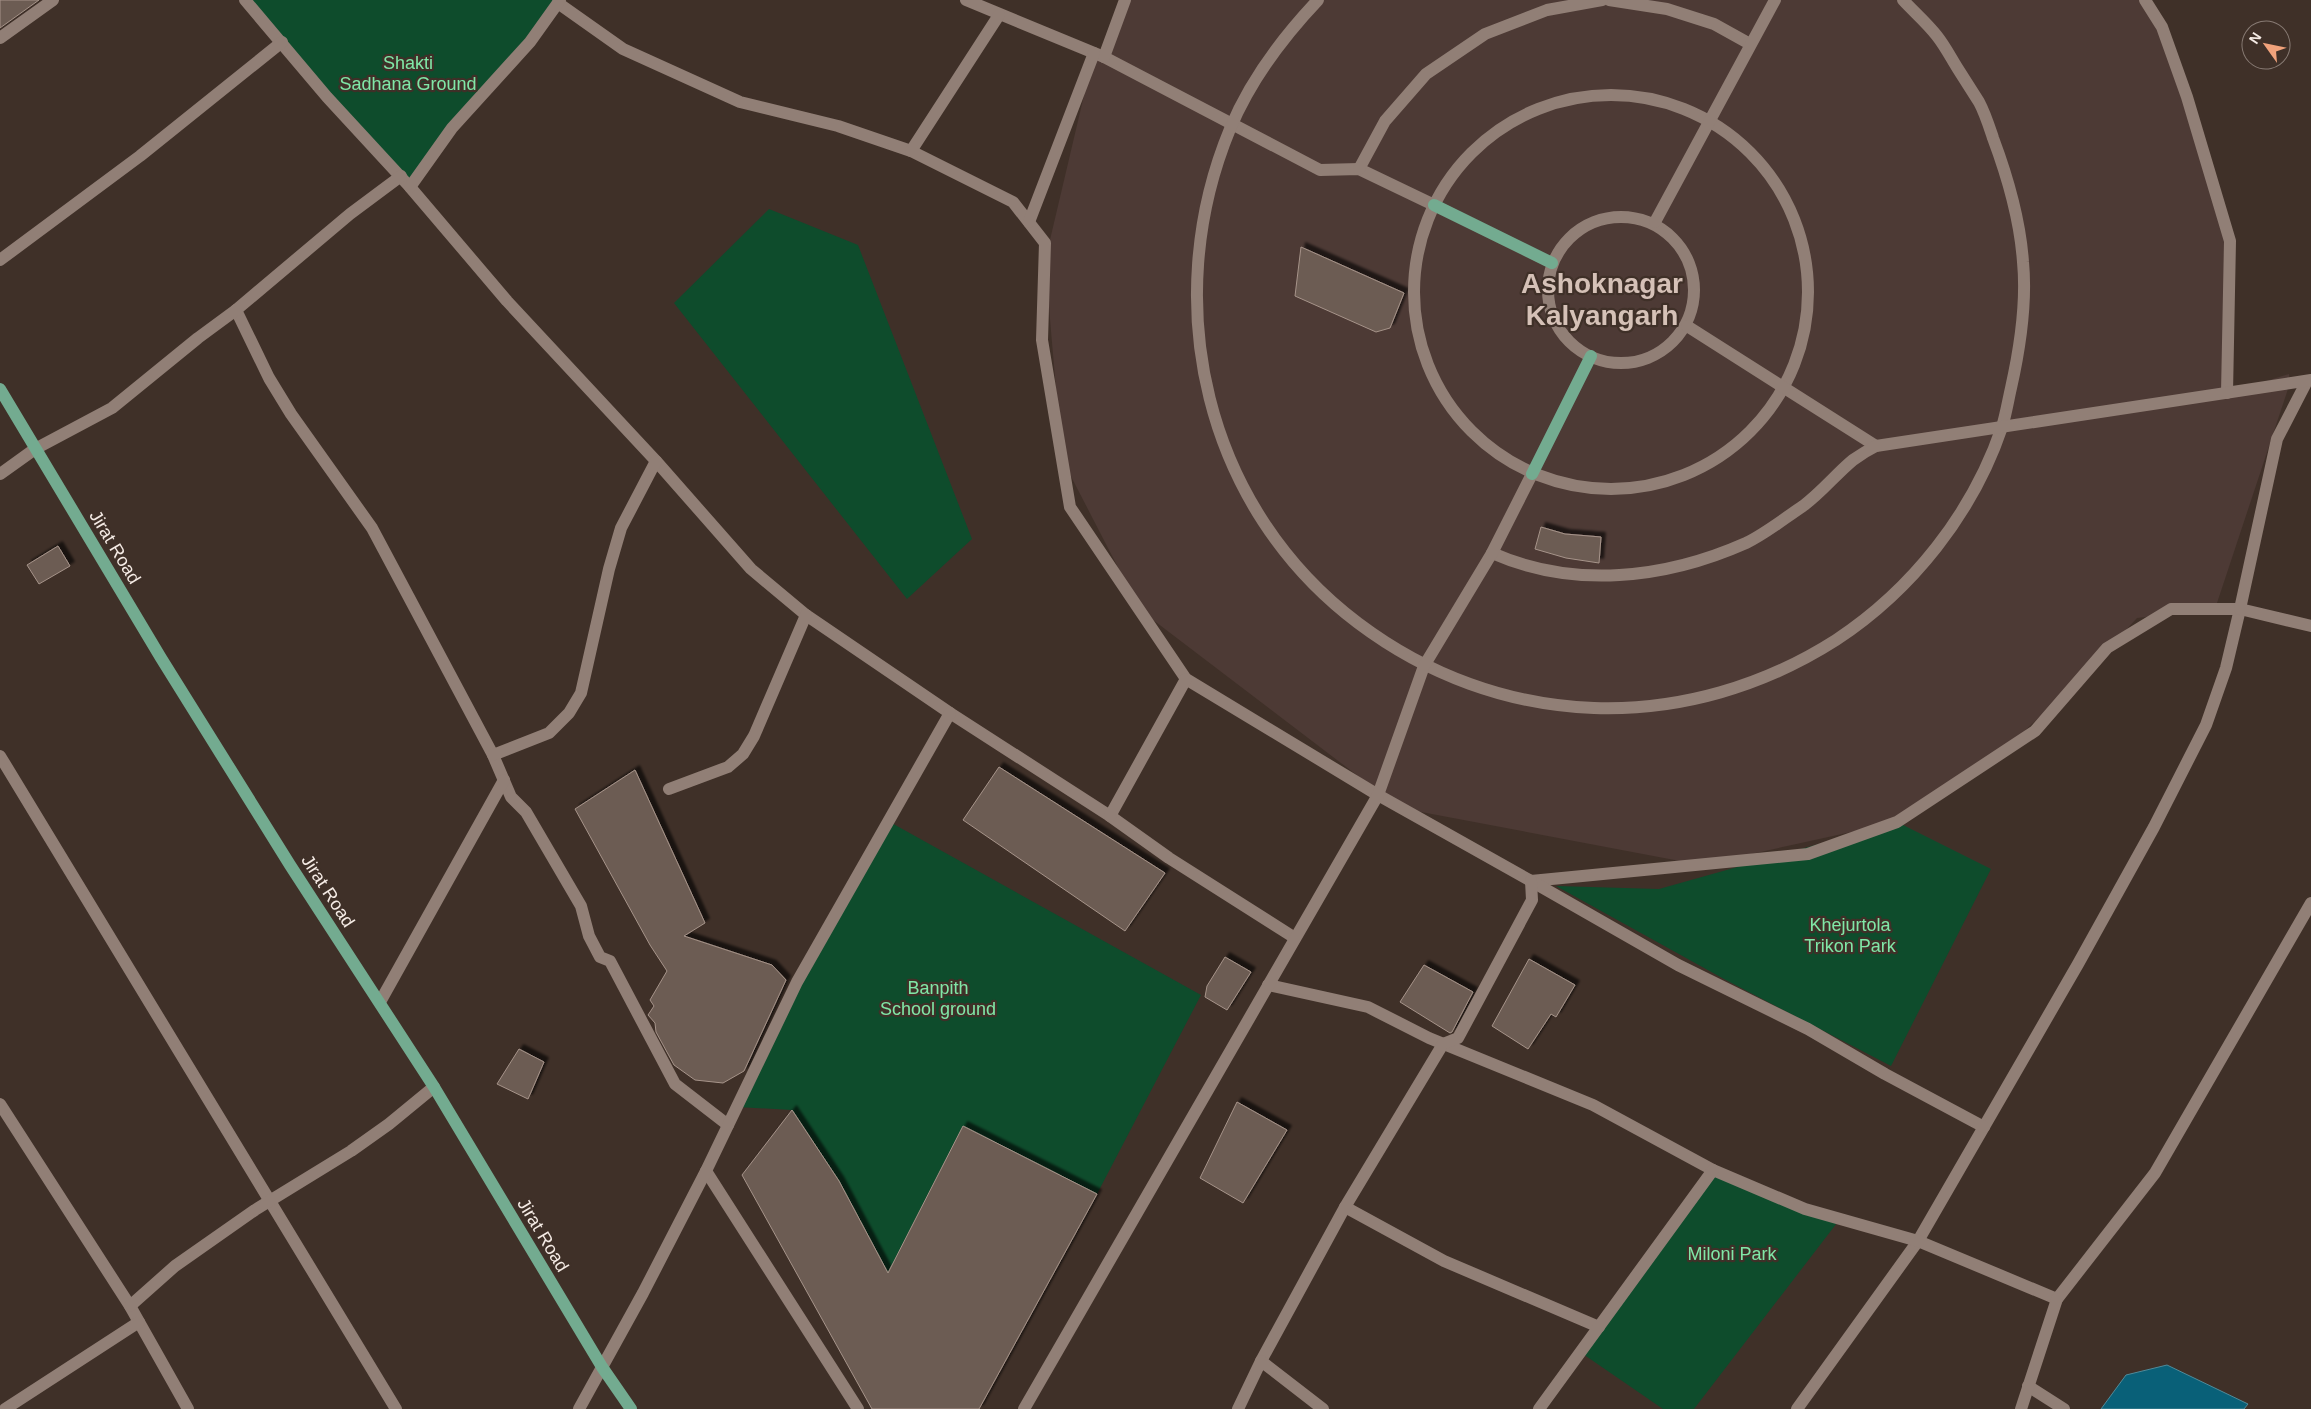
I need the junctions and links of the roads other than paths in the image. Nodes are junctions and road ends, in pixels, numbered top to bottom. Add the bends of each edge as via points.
1 (53, 0) edge
2 (245, 0) edge
3 (966, 0) edge
4 (1125, 0) edge
5 (1318, 0) edge
6 (1602, 0) edge
7 (1609, 0) edge
8 (1774, 0) edge
9 (1903, 0) edge
10 (2145, 0) edge
11 (559, 2) edge
12 (998, 15) junction
13 (0, 38) edge
14 (282, 42) junction
15 (1750, 44) junction
16 (1099, 55) junction
17 (1710, 120) junction
18 (1232, 125) junction
19 (911, 151) junction
20 (1360, 170) junction
21 (400, 176) junction
22 (410, 187) junction
23 (1434, 204) junction
24 (1029, 222) junction
25 (1655, 222) junction
26 (0, 260) edge
27 (1552, 262) junction
28 (236, 310) junction
29 (1687, 326) junction
30 (1591, 356) junction
31 (2309, 380) edge
32 (1783, 387) junction
33 (0, 389) edge
34 (2227, 393) junction
35 (2002, 426) junction
36 (1876, 446) junction
37 (35, 449) junction
38 (656, 461) junction
39 (0, 474) edge
40 (1532, 474) junction
41 (1492, 553) junction
42 (2240, 609) junction
43 (806, 615) junction
44 (2311, 626) edge
45 (1424, 666) junction
46 (1186, 679) junction
47 (950, 713) junction
48 (0, 756) edge
49 (493, 756) junction
50 (504, 780) junction
51 (669, 790) dead end
52 (1378, 795) junction
53 (1110, 816) junction
54 (1531, 881) junction
55 (2311, 903) edge
56 (1296, 938) junction
57 (1268, 985) junction
58 (380, 1002) junction
59 (1443, 1044) junction
60 (434, 1087) junction
61 (0, 1104) edge
62 (728, 1125) junction
63 (1984, 1128) junction
64 (1712, 1170) junction
65 (706, 1172) junction
66 (270, 1201) junction
67 (1345, 1207) junction
68 (1918, 1241) junction
69 (2056, 1299) junction
70 (130, 1306) junction
71 (139, 1322) junction
72 (1599, 1327) junction
73 (1261, 1361) junction
74 (602, 1367) junction
75 (2028, 1386) junction
76 (5, 1409) edge
77 (188, 1409) edge
78 (396, 1409) edge
79 (579, 1409) edge
80 (631, 1409) edge
81 (858, 1409) edge
82 (1024, 1409) edge
83 (1238, 1409) edge
84 (1323, 1409) edge
85 (1539, 1409) edge
86 (1798, 1409) edge
87 (2021, 1409) edge
88 (2064, 1409) edge

1 - 13 street
2 - 14 street
3 - 12 street
4 - 16 street
5 - 18 street via 1283,40 1255,81
6 - 20 street via 1547,10 1485,34 1426,74 1385,121
7 - 15 street via 1667,9 1714,24
8 - 15 street
9 - 35 street via 1937,36 1981,105 2010,182 2023,272 2021,346
10 - 34 street via 2162,27 2184,88 2230,240
11 - 19 street via 623,49 740,102 838,126
11 - 22 street via 530,42 452,128
12 - 16 street
12 - 19 street
14 - 21 street via 327,97
14 - 26 street via 140,156
15 - 17 street
16 - 18 street
16 - 24 street
17 - 23 street via 1674,104 1634,95 1594,95 1554,102 1517,118 1484,141 1455,170
17 - 25 street
17 - 32 street via 1751,151 1782,192 1801,238 1808,289 1802,340
18 - 20 street via 1320,170
18 - 45 street via 1214,170 1196,266 1201,364 1228,457 1276,542 1308,579 1343,612
19 - 24 street via 1013,202
20 - 23 street
21 - 22 street
21 - 28 street
22 - 38 street via 507,301
23 - 27 main road
23 - 40 street via 1417,254 1414,307 1424,358 1448,405 1483,444
24 - 46 street via 1045,243 1042,340 1070,508
25 - 27 street via 1612,215 1573,232
25 - 29 street via 1685,249 1696,287
27 - 30 street via 1548,268 1549,312 1573,348
28 - 37 street via 112,408
28 - 49 street via 269,378 291,414 372,528
29 - 30 street via 1656,357 1613,365
29 - 32 street
30 - 40 main road
31 - 34 street
31 - 42 street via 2277,439
32 - 36 street
32 - 40 street via 1754,427 1716,458 1672,480 1623,489 1574,486
33 - 37 main road, Jirat Road
34 - 35 street
35 - 36 street
35 - 45 street via 1983,472 1958,517 1928,558 1894,595 1855,627 1812,655 1767,677 1719,693 1670,704 1569,707 1519,699 1470,685
36 - 41 street via 1854,460 1805,504 1748,542 1689,565 1626,575 1574,575 1519,565
37 - 39 street
37 - 58 main road, Jirat Road via 285,857
38 - 43 street via 751,569
38 - 49 street via 621,528 581,693 569,713 549,733
40 - 41 street
41 - 45 street
42 - 44 street
42 - 54 street via 2171,609 2108,648 2035,732 1897,822 1808,854
42 - 63 street via 2226,668 2206,725 2083,955
43 - 47 street
43 - 51 street via 754,736 743,754 728,767
45 - 52 street
46 - 52 street
46 - 53 street
47 - 53 street
47 - 62 street via 797,982
48 - 66 street
49 - 50 street
50 - 58 street
50 - 62 street via 511,797 526,812 581,906 589,936 600,957 610,961 675,1084
52 - 54 street
52 - 56 street
53 - 56 street via 1169,858
54 - 59 street via 1532,900 1458,1038
54 - 63 street via 1678,965 1808,1029
55 - 69 street via 2155,1173
56 - 57 street
57 - 59 street via 1368,1006
57 - 82 street
58 - 60 main road, Jirat Road
59 - 64 street via 1593,1105
59 - 67 street
60 - 66 street via 352,1151
60 - 74 main road, Jirat Road
61 - 70 street
62 - 65 street
63 - 68 street
64 - 68 street via 1805,1209
64 - 72 street
65 - 74 street
65 - 81 street
66 - 70 street via 175,1266
66 - 78 street
67 - 72 street via 1444,1261
67 - 73 street
68 - 69 street
68 - 86 street
69 - 75 street
70 - 71 street
71 - 76 street
71 - 77 street
72 - 85 street
73 - 83 street
73 - 84 street
74 - 79 street
74 - 80 main road, Jirat Road
75 - 87 street
75 - 88 street

